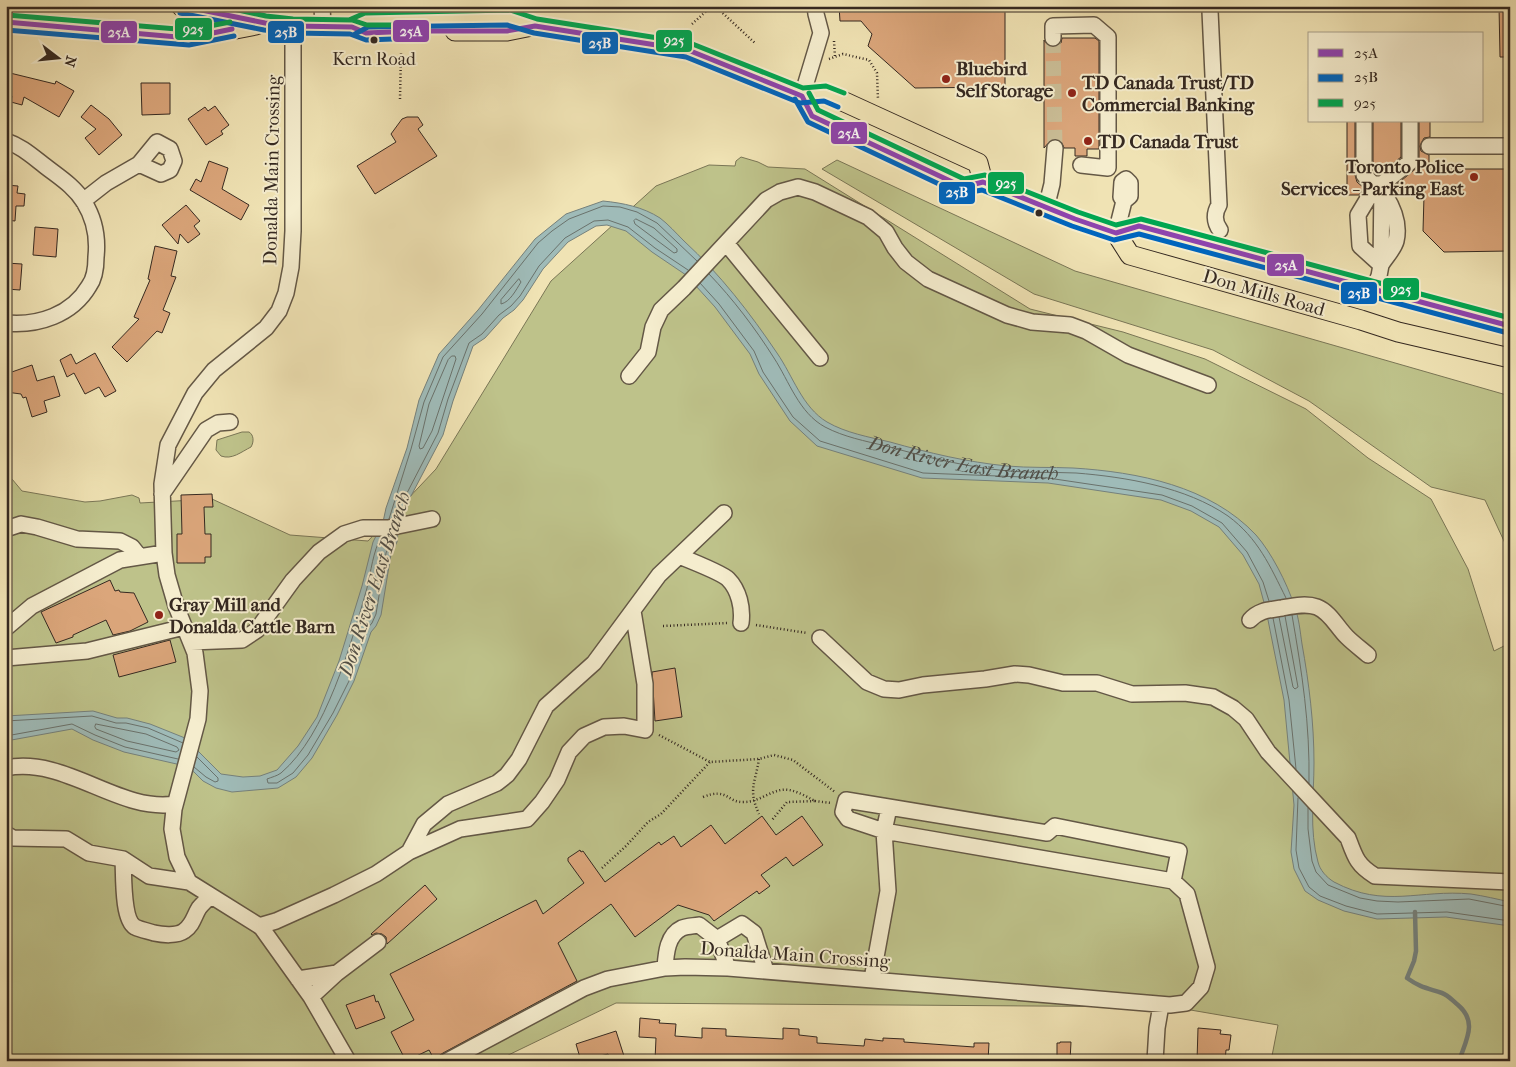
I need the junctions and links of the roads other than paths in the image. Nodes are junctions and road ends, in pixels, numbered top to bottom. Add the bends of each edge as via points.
1 (182, 6) edge
2 (322, 6) edge
3 (816, 6) edge
4 (1210, 11) dead end
5 (6, 22) edge
6 (265, 23) junction
7 (293, 26) junction
8 (323, 27) junction
9 (1053, 38) dead end
10 (802, 96) junction
11 (1364, 122) edge
12 (1410, 122) edge
13 (6, 141) edge
14 (1430, 146) dead end
15 (1510, 146) edge
16 (1055, 148) tunnel mouth
17 (139, 164) dead end
18 (1081, 166) dead end
19 (983, 182) junction
20 (1384, 190) junction
21 (1370, 195) dead end
22 (83, 201) junction
23 (1124, 201) dead end
24 (1046, 208) junction
25 (1116, 233) junction
26 (1219, 239) junction
27 (726, 243) junction
28 (1381, 265) junction
29 (1210, 277) junction
30 (1373, 290) junction
31 (1361, 320) junction
32 (6, 323) edge
33 (1510, 326) edge
34 (820, 358) dead end
35 (1510, 358) edge
36 (629, 376) dead end
37 (1208, 385) dead end
38 (230, 422) dead end
39 (162, 494) junction
40 (724, 513) dead end
41 (428, 520) dead end
42 (6, 529) edge
43 (164, 553) junction
44 (679, 556) junction
45 (140, 557) junction
46 (633, 611) junction
47 (1250, 620) dead end
48 (742, 623) dead end
49 (184, 627) junction
50 (6, 628) edge
51 (820, 638) dead end
52 (191, 642) junction
53 (1368, 655) dead end
54 (6, 658) edge
55 (6, 768) edge
56 (177, 798) junction
57 (890, 808) junction
58 (884, 831) junction
59 (6, 834) edge
60 (409, 852) junction
61 (177, 856) junction
62 (123, 860) junction
63 (149, 876) junction
64 (1173, 881) junction
65 (189, 882) junction
66 (1510, 882) edge
67 (210, 896) junction
68 (259, 926) junction
69 (717, 939) junction
70 (378, 942) dead end
71 (666, 968) junction
72 (728, 968) junction
73 (766, 971) junction
74 (337, 973) junction
75 (298, 979) junction
76 (872, 979) junction
77 (311, 997) junction
78 (1161, 1005) junction
79 (338, 1054) edge
80 (348, 1061) edge
81 (447, 1061) edge
82 (1154, 1061) edge

1 - 6 main road
2 - 8 street
3 - 10 street via 822,32
4 - 26 street via 1219,204 1225,210 1225,224
5 - 6 main road via 189,38
6 - 7 main road
7 - 8 main road
7 - 39 street, Donalda Main Crossing via 293,237 286,293 271,322 214,370 192,398 168,445
8 - 10 main road via 352,27 366,20 508,17 536,26 688,50
9 - 18 street via 1053,26 1078,25 1094,25 1108,37 1108,168
10 - 19 main road via 812,116 963,187
10 - 19 main road via 825,93 978,164
11 - 20 street via 1364,175
12 - 20 street via 1410,162
13 - 22 street via 18,145 65,180
14 - 15 street
16 - 24 street
17 - 22 street
19 - 24 main road
20 - 28 street
21 - 28 street via 1358,215 1360,246
22 - 32 street via 96,231 95,269 90,285 79,300 49,319
23 - 25 street
24 - 25 main road
25 - 26 main road, Don Mills Road via 1139,226
25 - 29 main road, Don Mills Road via 1130,255
26 - 29 main road
26 - 30 main road, Don Mills Road
27 - 34 street
27 - 36 street via 661,310 653,326 648,352
27 - 37 street via 766,200 798,187 815,192 868,217 886,232 906,262 928,279 1007,316 1070,325 1128,355
28 - 30 street
29 - 31 main road, Don Mills Road
30 - 31 main road
30 - 33 main road, Don Mills Road
31 - 35 main road, Don Mills Road
38 - 39 street via 218,423 206,430
39 - 43 street, Donalda Main Crossing
40 - 44 street
41 - 52 street via 388,528 363,528 344,534 319,552 293,580 257,630 242,640
42 - 45 street via 21,524 77,539 120,541 132,547
43 - 45 street
43 - 49 street, Donalda Main Crossing via 171,590
44 - 46 street
44 - 48 street via 728,578 738,594
45 - 50 street via 120,560 36,604
46 - 60 street via 594,663 546,706 519,759 507,775 448,804 424,824
46 - 60 street via 645,684 645,730 604,727 584,736 569,752 557,780 528,819 460,829
47 - 53 street via 1266,610 1295,606 1318,608
49 - 52 street, Donalda Main Crossing
49 - 54 street via 87,650
51 - 66 street via 867,682 884,689 899,690 1029,674 1063,683 1097,683 1132,694 1186,693 1213,697 1246,719 1268,752 1348,838 1354,856 1364,869 1375,876
52 - 56 street, Donalda Main Crossing via 200,684 200,702
55 - 56 street via 31,766 152,804
56 - 61 street, Donalda Main Crossing via 172,822
57 - 58 street
57 - 58 street via 846,800 843,812 848,819
57 - 64 street via 1046,833 1055,826 1179,851
58 - 64 street
58 - 76 street via 888,890
59 - 62 street via 13,838 66,839 90,853
60 - 68 street via 376,874
61 - 63 street via 164,871
61 - 65 street, Donalda Main Crossing
62 - 63 street
62 - 67 street via 127,917 134,926 160,934 183,932
63 - 65 street
64 - 78 street, Donalda Main Crossing via 1187,894 1207,968 1201,987 1186,1003
65 - 67 street
67 - 68 street
68 - 75 street
69 - 71 street via 699,925 682,928 667,948
69 - 72 street
69 - 73 street via 742,924 754,933
70 - 74 street
71 - 72 street, Donalda Main Crossing
71 - 81 street, Donalda Main Crossing via 616,976 584,988
72 - 73 street, Donalda Main Crossing
73 - 76 street, Donalda Main Crossing
74 - 75 street
74 - 77 street
75 - 77 street
76 - 78 street, Donalda Main Crossing
77 - 79 street
78 - 82 street
79 - 80 street

